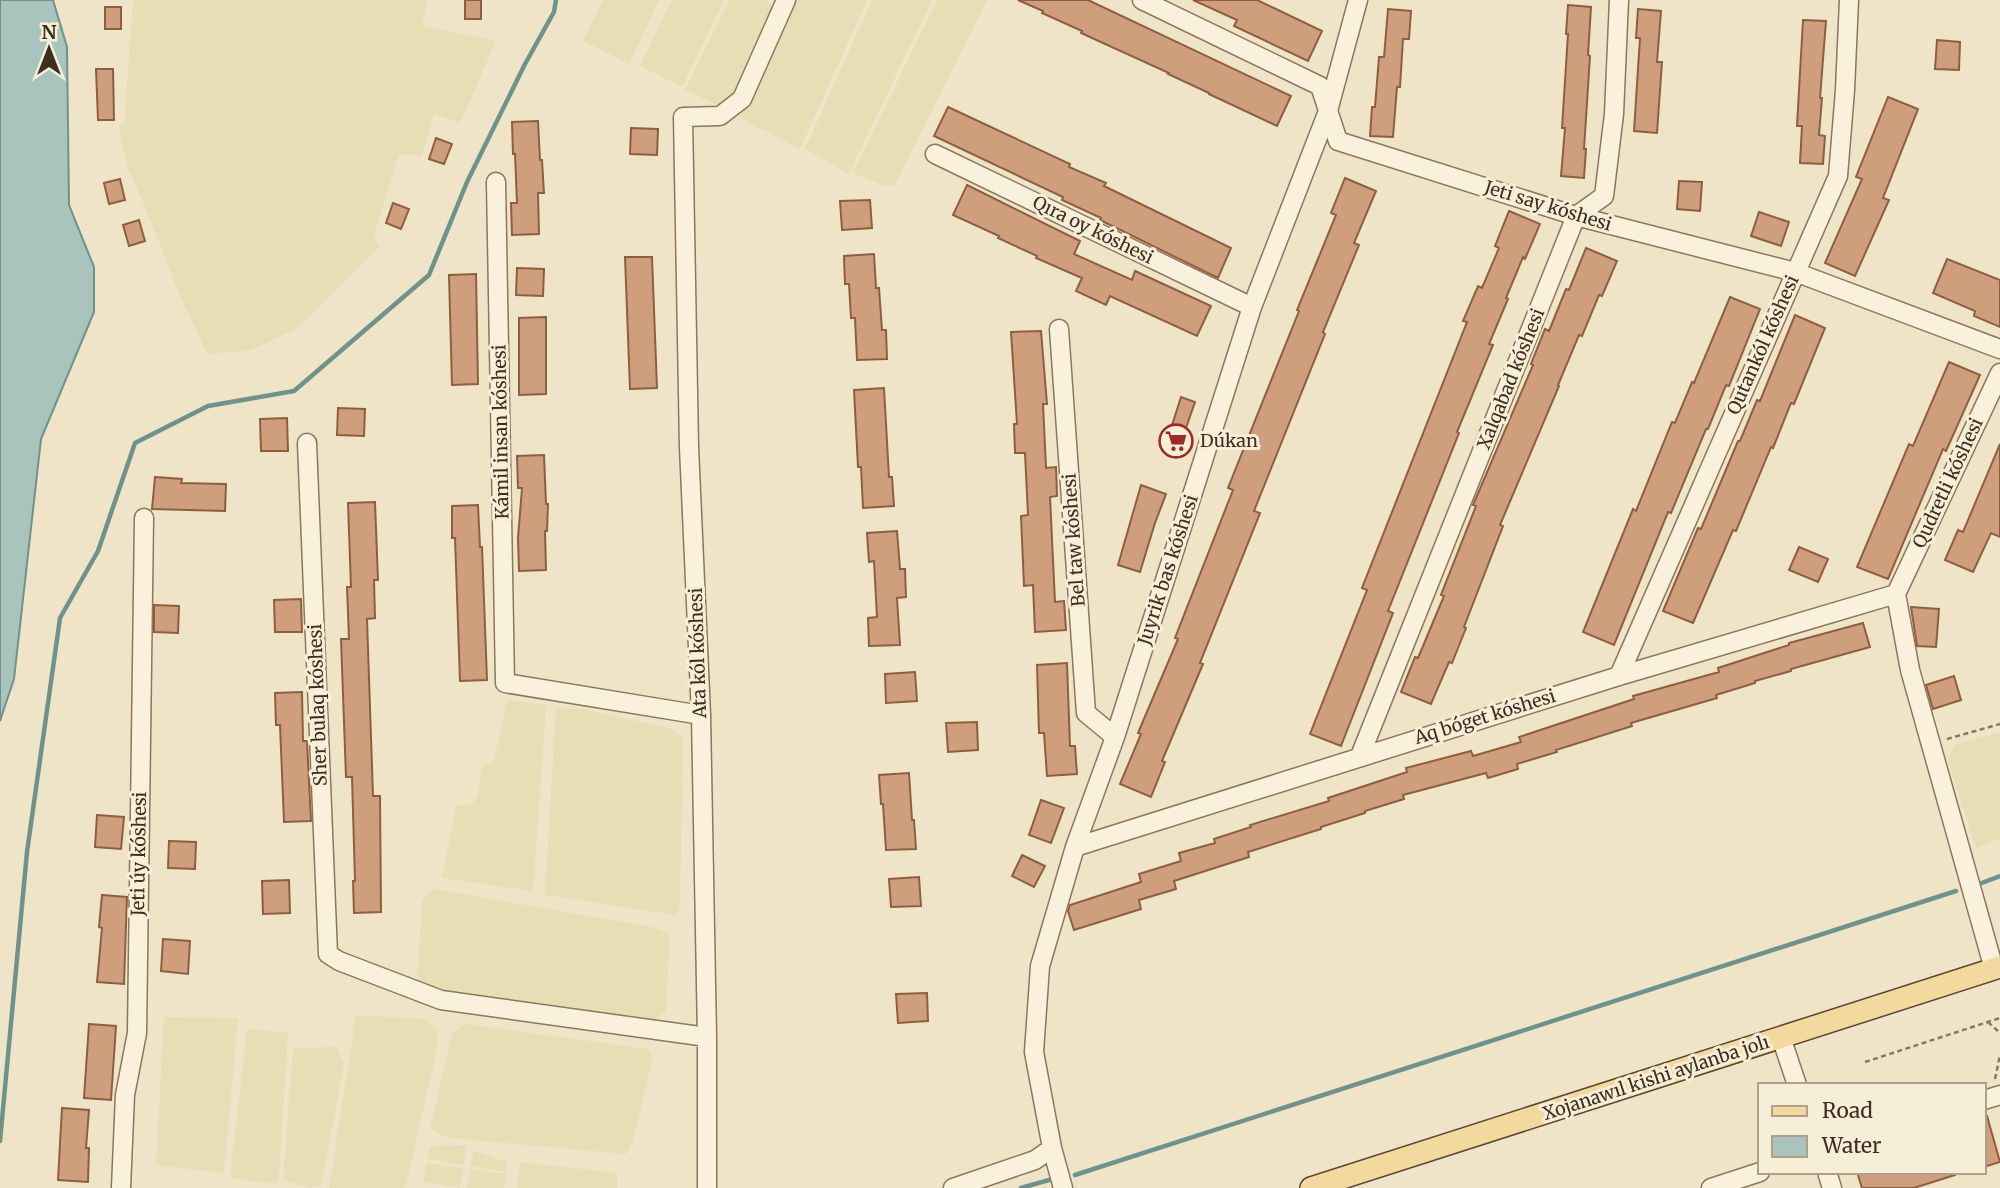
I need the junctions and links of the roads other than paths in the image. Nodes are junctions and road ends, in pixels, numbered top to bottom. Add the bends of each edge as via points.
1 (786, 0) edge
2 (1142, 0) edge
3 (1358, 0) edge
4 (1619, 0) edge
5 (1849, 0) edge
6 (1328, 111) junction
7 (935, 154) dead end
8 (496, 182) dead end
9 (1576, 216) junction
10 (1795, 272) junction
11 (1252, 307) junction
12 (1059, 329) dead end
13 (2000, 349) edge
14 (2000, 373) edge
15 (307, 443) dead end
16 (144, 519) dead end
17 (1896, 594) junction
18 (1619, 676) junction
19 (701, 715) junction
20 (1115, 737) junction
21 (1360, 757) junction
22 (1075, 846) junction
23 (1997, 968) edge
24 (707, 1037) junction
25 (1781, 1037) junction
26 (1796, 1083) edge
27 (1052, 1148) junction
28 (1758, 1173) edge
29 (121, 1188) edge
30 (707, 1188) edge
31 (953, 1188) edge
32 (1063, 1188) edge
33 (1311, 1188) edge
34 (1711, 1188) edge

1 - 19 street, Ata kól kóshesi via 743,99 720,116 683,117 689,447
2 - 6 street, Jeti say kóshesi via 1320,86
3 - 6 street, Juyrik bas kóshesi
4 - 9 street via 1614,114 1604,196
5 - 10 street, Qutankól kóshesi via 1838,176
6 - 9 street, Jeti say kóshesi via 1338,141
6 - 11 street, Juyrik bas kóshesi
7 - 11 street, Qıra oy kóshesi
8 - 19 street, Kámil insan kóshesi via 505,683
9 - 10 street, Jeti say kóshesi
9 - 21 street, Xalqabad kóshesi
10 - 13 street, Jeti say kóshesi
10 - 18 street, Qutankól kóshesi
11 - 20 street, Juyrik bas kóshesi
12 - 20 street, Bel taw kóshesi via 1086,713
14 - 17 street, Qudretli kóshesi
15 - 24 street, Sher bulaq kóshesi via 328,954 441,1000
16 - 29 street, Jeti úy kóshesi via 137,1033 125,1095
17 - 18 street, Aq bóget kóshesi
17 - 23 street via 1910,670
18 - 21 street, Aq bóget kóshesi
19 - 24 street, Ata kól kóshesi
20 - 22 street, Juyrik bas kóshesi
21 - 22 street, Aq bóget kóshesi
22 - 27 street, Juyrik bas kóshesi via 1040,966 1034,1052
23 - 25 main road, Xojanawıl kishi aylanba jolı
24 - 30 street, Ata kól kóshesi
25 - 26 street
25 - 33 main road, Xojanawıl kishi aylanba jolı
27 - 31 street via 1035,1160
27 - 32 street, Juyrik bas kóshesi
28 - 34 street

